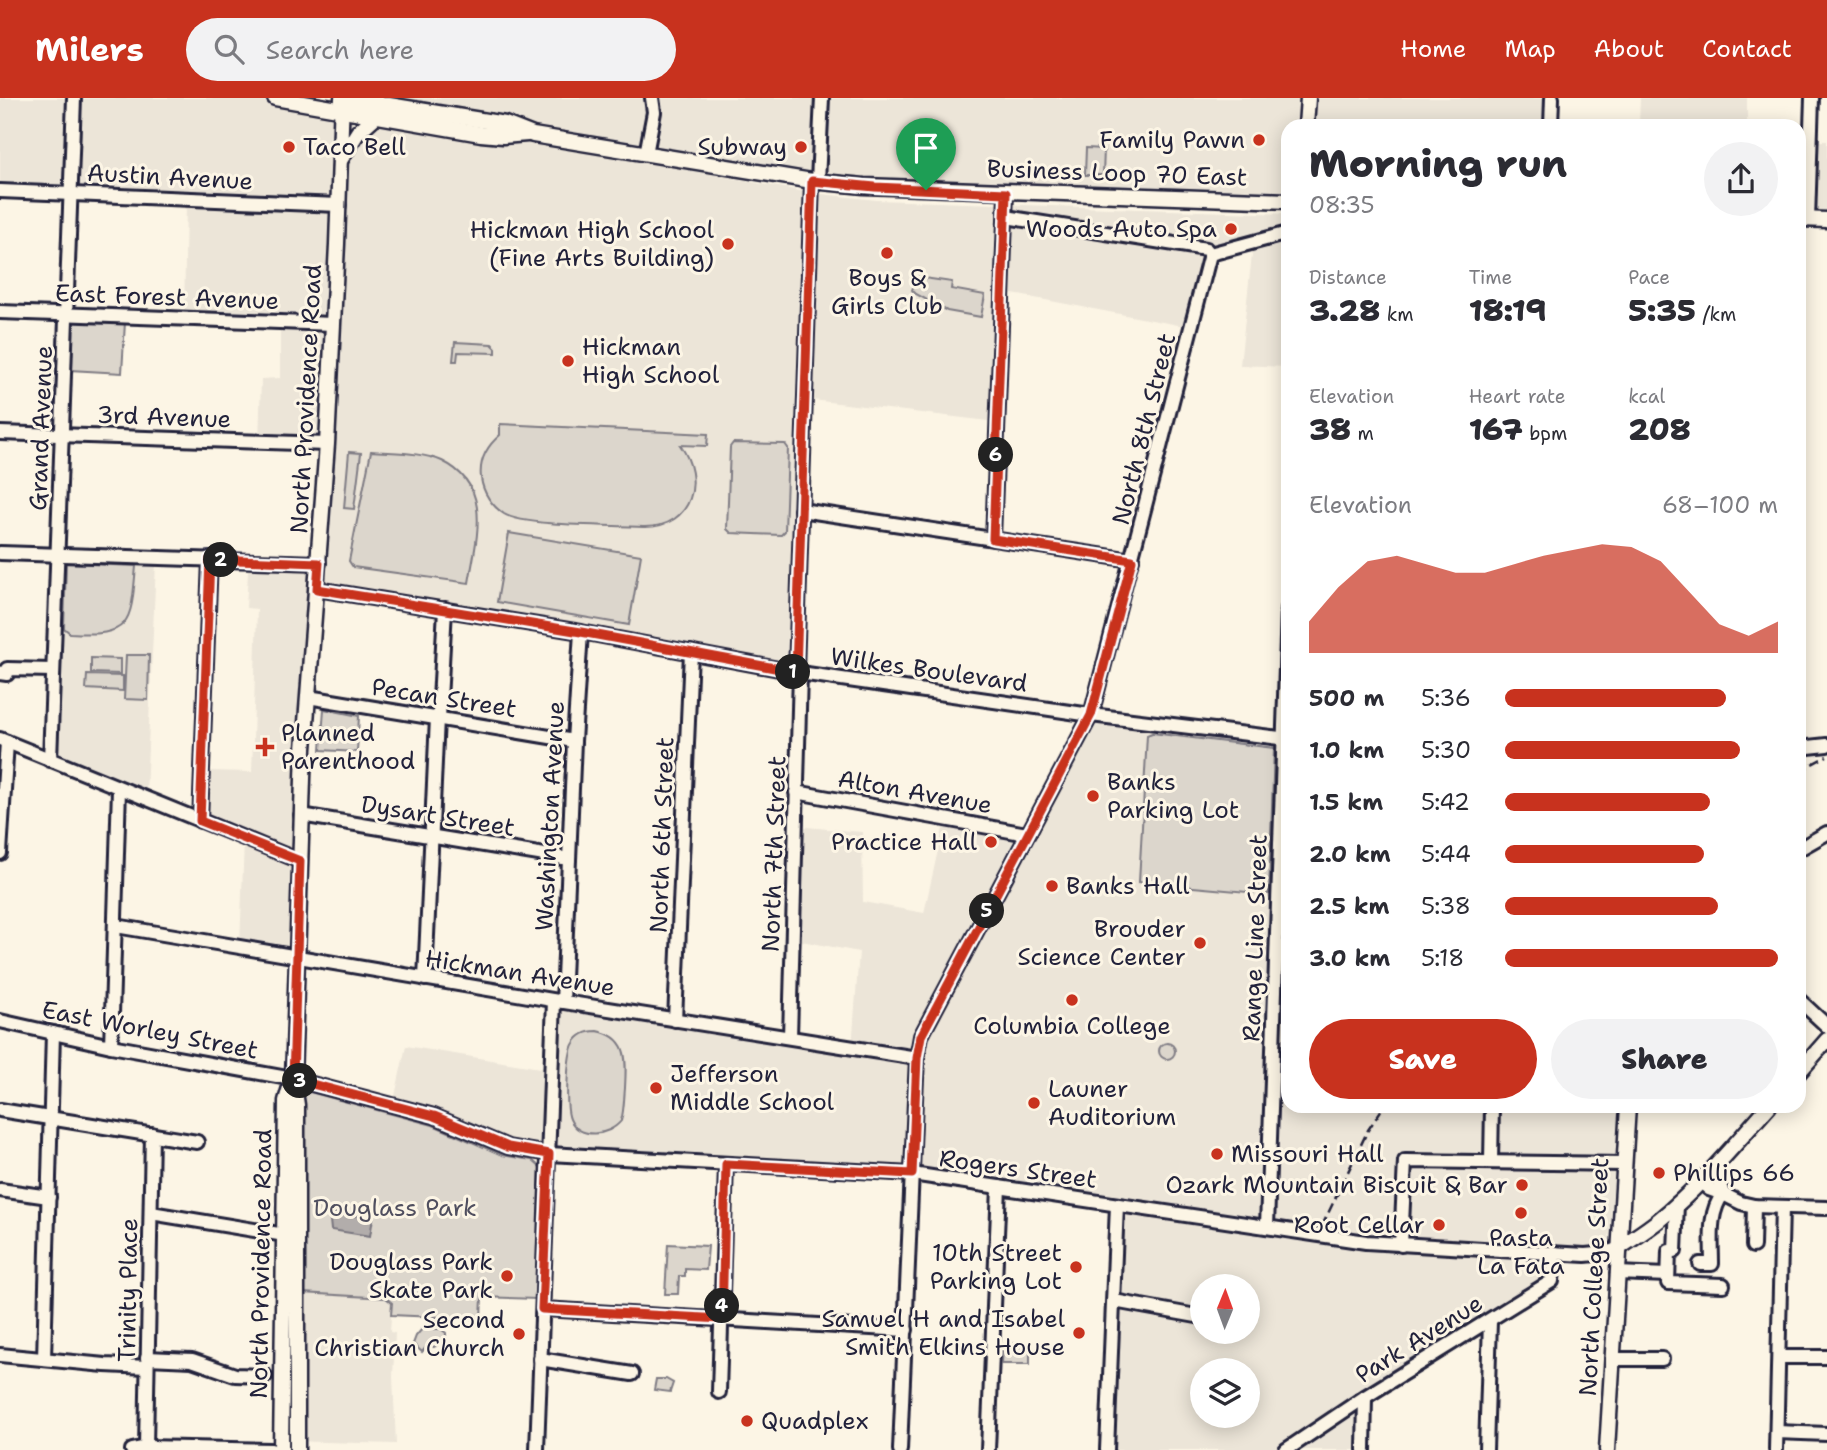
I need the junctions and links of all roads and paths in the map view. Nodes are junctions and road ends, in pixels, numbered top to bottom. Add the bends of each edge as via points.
1 (74, 98) edge
2 (275, 98) edge
3 (652, 98) edge
4 (822, 98) edge
5 (1308, 98) edge
6 (1552, 98) edge
7 (1812, 98) edge
8 (343, 102) edge
9 (377, 116) junction
10 (1306, 119) edge
11 (1551, 119) edge
12 (529, 134) junction
13 (646, 154) junction
14 (340, 160) junction
15 (815, 181) junction
16 (1806, 189) edge
17 (0, 191) edge
18 (70, 193) junction
19 (1006, 193) junction
20 (1281, 201) edge
21 (339, 205) junction
22 (1006, 218) junction
23 (1806, 219) edge
24 (1827, 220) edge
25 (1281, 235) edge
26 (1210, 254) junction
27 (0, 312) edge
28 (66, 314) junction
29 (333, 324) junction
30 (0, 433) edge
31 (61, 435) junction
32 (327, 444) junction
33 (802, 510) junction
34 (993, 539) junction
35 (0, 553) edge
36 (57, 555) junction
37 (210, 559) junction
38 (1132, 560) junction
39 (319, 563) junction
40 (317, 589) junction
41 (444, 609) junction
42 (581, 632) junction
43 (691, 652) junction
44 (53, 670) junction
45 (798, 672) junction
46 (0, 673) edge
47 (308, 697) junction
48 (1091, 715) junction
49 (438, 718) junction
50 (1281, 738) edge
51 (3, 741) edge
52 (574, 741) junction
53 (1827, 745) edge
54 (1806, 747) edge
55 (50, 760) junction
56 (120, 789) junction
57 (796, 792) junction
58 (301, 815) junction
59 (200, 821) junction
60 (1827, 833) edge
61 (1027, 834) junction
62 (433, 837) junction
63 (1806, 845) edge
64 (0, 853) edge
65 (569, 859) junction
66 (300, 861) junction
67 (1281, 867) edge
68 (116, 926) junction
69 (297, 958) junction
70 (425, 979) junction
71 (559, 1001) junction
72 (1806, 1006) edge
73 (675, 1020) junction
74 (0, 1021) edge
75 (1827, 1026) edge
76 (53, 1033) junction
77 (790, 1037) junction
78 (1827, 1040) edge
79 (111, 1046) junction
80 (917, 1058) junction
81 (1806, 1064) edge
82 (293, 1079) junction
83 (0, 1110) edge
84 (1493, 1113) edge
85 (1627, 1113) edge
86 (1763, 1113) edge
87 (51, 1119) junction
88 (152, 1134) junction
89 (197, 1142) dead end
90 (549, 1154) junction
91 (1491, 1162) junction
92 (726, 1164) junction
93 (1623, 1164) junction
94 (912, 1174) junction
95 (1705, 1177) junction
96 (999, 1187) junction
97 (0, 1190) edge
98 (1723, 1194) junction
99 (49, 1197) junction
100 (1677, 1204) junction
101 (1117, 1205) junction
102 (1754, 1206) junction
103 (1782, 1207) junction
104 (1827, 1208) edge
105 (151, 1213) junction
106 (1267, 1227) junction
107 (285, 1235) junction
108 (1401, 1245) junction
109 (1753, 1246) dead end
110 (1619, 1248) junction
111 (1554, 1254) junction
112 (1700, 1264) dead end
113 (1617, 1273) junction
114 (1668, 1275) junction
115 (1723, 1285) dead end
116 (1114, 1301) junction
117 (542, 1309) junction
118 (1190, 1315) edge
119 (722, 1319) junction
120 (1489, 1321) junction
121 (906, 1330) junction
122 (0, 1354) edge
123 (1780, 1357) junction
124 (1827, 1357) edge
125 (1662, 1358) dead end
126 (44, 1359) junction
127 (540, 1359) junction
128 (1612, 1359) junction
129 (147, 1362) junction
130 (632, 1374) dead end
131 (265, 1376) dead end
132 (719, 1392) dead end
133 (1365, 1397) junction
134 (282, 1409) junction
135 (1777, 1433) junction
136 (1827, 1434) edge
137 (146, 1447) junction
138 (132, 1450) edge
139 (271, 1450) edge
140 (281, 1450) edge
141 (296, 1450) edge
142 (537, 1450) edge
143 (900, 1450) edge
144 (988, 1450) edge
145 (1107, 1450) edge
146 (1286, 1450) edge
147 (1364, 1450) edge
148 (1486, 1450) edge
149 (1607, 1450) edge
150 (1776, 1450) edge

1 - 18 street, Grand Avenue
2 - 8 main road, Business Loop 70 East
3 - 13 street
4 - 15 street, North 7th Street
5 - 10 main road
6 - 11 street
7 - 16 street
8 - 9 main road, Business Loop 70 East
8 - 12 main road, Business Loop 70 East via 505,124
8 - 14 main road, North Providence Road
9 - 12 main road, Business Loop 70 East via 481,134
9 - 14 main road via 358,132
12 - 13 main road, Business Loop 70 East
13 - 15 main road, Business Loop 70 East
14 - 21 main road, North Providence Road
15 - 19 main road, Business Loop 70 East
15 - 33 street, North 7th Street
17 - 18 street, Austin Avenue
18 - 21 street, Austin Avenue
18 - 28 street, Grand Avenue
19 - 20 main road, Business Loop 70 East
19 - 22 street
21 - 29 main road, North Providence Road
22 - 26 street via 1206,249
22 - 34 street
23 - 24 main road
25 - 26 street
26 - 38 street, North 8th Street
27 - 28 street, East Forest Avenue
28 - 29 street, East Forest Avenue
28 - 31 street, Grand Avenue
29 - 32 main road, North Providence Road
30 - 31 street, 3rd Avenue
31 - 32 street, 3rd Avenue
31 - 36 street, Grand Avenue
32 - 39 main road, North Providence Road
33 - 34 street
33 - 45 street, North 7th Street
34 - 38 street
35 - 36 street
36 - 37 street
36 - 44 street, Grand Avenue
37 - 39 street
37 - 59 street
38 - 48 street, North 8th Street
39 - 40 main road, North Providence Road
40 - 41 street, Wilkes Boulevard
40 - 47 main road, North Providence Road
41 - 42 street, Wilkes Boulevard
41 - 49 street
42 - 43 street, Wilkes Boulevard
42 - 52 street, Washington Avenue
43 - 45 street, Wilkes Boulevard
43 - 73 street, North 6th Street
44 - 46 street via 7,669 7,674
44 - 55 street, Grand Avenue
45 - 48 street, Wilkes Boulevard
45 - 57 street, North 7th Street
47 - 49 street, Pecan Street
47 - 58 main road, North Providence Road
48 - 50 street, Wilkes Boulevard
48 - 61 street, North 8th Street
49 - 52 street, Pecan Street
49 - 62 street
51 - 55 street
51 - 64 street
52 - 65 street, Washington Avenue
53 - 54 street
55 - 56 street
56 - 59 street
56 - 68 street
57 - 61 street, Alton Avenue
57 - 77 street, North 7th Street
58 - 62 street, Dysart Street
58 - 66 main road, North Providence Road
59 - 66 street
60 - 63 street
61 - 80 street, North 8th Street via 921,1036
62 - 65 street, Dysart Street
62 - 70 street
65 - 71 street, Washington Avenue
66 - 69 main road, North Providence Road
67 - 106 street, Range Line Street
68 - 69 street, Hickman Avenue
68 - 79 street
69 - 70 street, Hickman Avenue
69 - 82 main road, North Providence Road
70 - 71 street, Hickman Avenue
71 - 73 street, Hickman Avenue
71 - 90 street, Washington Avenue
72 - 75 street
73 - 77 street, Hickman Avenue
74 - 76 street, East Worley Street
76 - 79 street, East Worley Street
76 - 87 street
77 - 80 street, Hickman Avenue
78 - 81 main road
79 - 82 street, East Worley Street
80 - 94 street, North 8th Street
82 - 90 street, Rogers Street via 434,1116 508,1147
82 - 107 main road, North Providence Road via 286,1101
82 - 141 main road, North Providence Road via 297,1105
83 - 87 street
84 - 91 street
85 - 93 main road, North College Street
86 - 95 main road
87 - 88 street
87 - 99 street
88 - 89 street
88 - 105 street, Trinity Place
90 - 92 street, Rogers Street
90 - 117 street, Washington Avenue
91 - 93 street
91 - 108 street via 1405,1161
92 - 94 street, Rogers Street
92 - 119 street
93 - 110 main road, North College Street
94 - 96 street, Rogers Street
94 - 121 street, North 8th Street
95 - 98 street via 1709,1189
95 - 100 main road
96 - 101 street, Rogers Street
96 - 144 street
97 - 99 street
98 - 102 street
98 - 112 street via 1713,1214 1712,1264
99 - 126 street
100 - 110 main road
100 - 114 street via 1675,1251 1669,1251
101 - 106 street, Rogers Street
101 - 116 street
102 - 103 street
102 - 109 street
103 - 104 street
103 - 123 street
105 - 107 street
105 - 129 street, Trinity Place
106 - 108 street, Rogers Street
107 - 134 main road, North Providence Road
108 - 111 street, Rogers Street
110 - 111 street, Rogers Street via 1585,1255
110 - 113 main road, North College Street
111 - 120 street, Park Avenue via 1552,1281
113 - 114 street
113 - 128 main road, North College Street
114 - 115 street via 1668,1283
116 - 118 street
116 - 145 street
117 - 119 street
117 - 127 street, Washington Avenue
119 - 121 street
119 - 132 street
120 - 133 street, Park Avenue
120 - 148 street
121 - 143 street, North 8th Street
122 - 126 street
123 - 124 street
123 - 135 street
125 - 128 street
126 - 129 street
127 - 130 street
127 - 142 street, Washington Avenue
128 - 149 main road, North College Street
129 - 131 street via 192,1360 235,1375
129 - 137 street, Trinity Place
133 - 146 street, Park Avenue
133 - 147 street
134 - 140 main road, North Providence Road
134 - 141 main road via 287,1438
135 - 136 street
135 - 150 street
137 - 138 street
137 - 139 street

